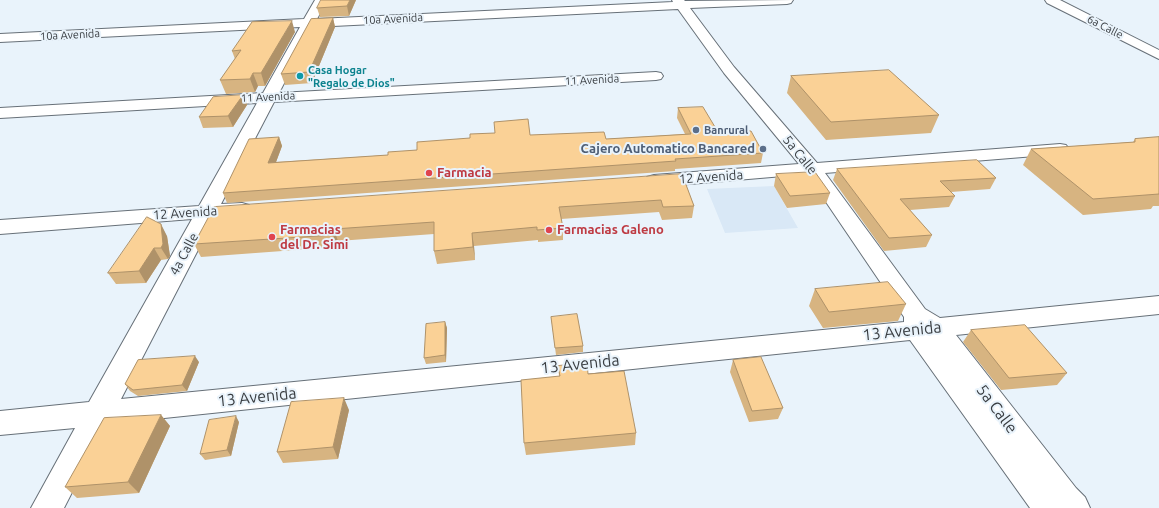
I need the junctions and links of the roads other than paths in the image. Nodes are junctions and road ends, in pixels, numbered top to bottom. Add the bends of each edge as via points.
1 (321, 0) edge
2 (787, 0) edge
3 (1051, 0) edge
4 (680, 2) edge
5 (308, 23) junction
6 (0, 38) edge
7 (1152, 48) edge
8 (1159, 55) edge
9 (656, 76) dead end
10 (268, 97) junction
11 (0, 113) edge
12 (1080, 148) edge
13 (813, 170) junction
14 (640, 182) edge
15 (262, 208) edge
16 (207, 212) junction
17 (0, 227) edge
18 (1159, 305) edge
19 (923, 324) junction
20 (99, 413) junction
21 (0, 423) edge
22 (47, 508) edge
23 (1049, 508) edge
24 (1074, 508) edge

1 - 5 street, 4a Calle
2 - 4 street, 10a Avenida
3 - 7 street, 6a Calle
4 - 5 street, 10a Avenida
4 - 13 street, 5a Calle via 729,70
5 - 6 street, 10a Avenida
5 - 10 street, 4a Calle
7 - 8 street, 6a Calle
9 - 10 street, 11 Avenida
10 - 11 street, 11 Avenida
10 - 16 street, 4a Calle
12 - 13 street, 12 Avenida
13 - 14 street, 12 Avenida
13 - 19 street, 5a Calle
15 - 16 street, 12 Avenida
16 - 17 street, 12 Avenida
16 - 20 street, 4a Calle
18 - 19 street, 13 Avenida
19 - 20 street, 13 Avenida
19 - 23 street, 5a Calle
19 - 24 street, 5a Calle
20 - 21 street, 13 Avenida
20 - 22 street, 4a Calle

